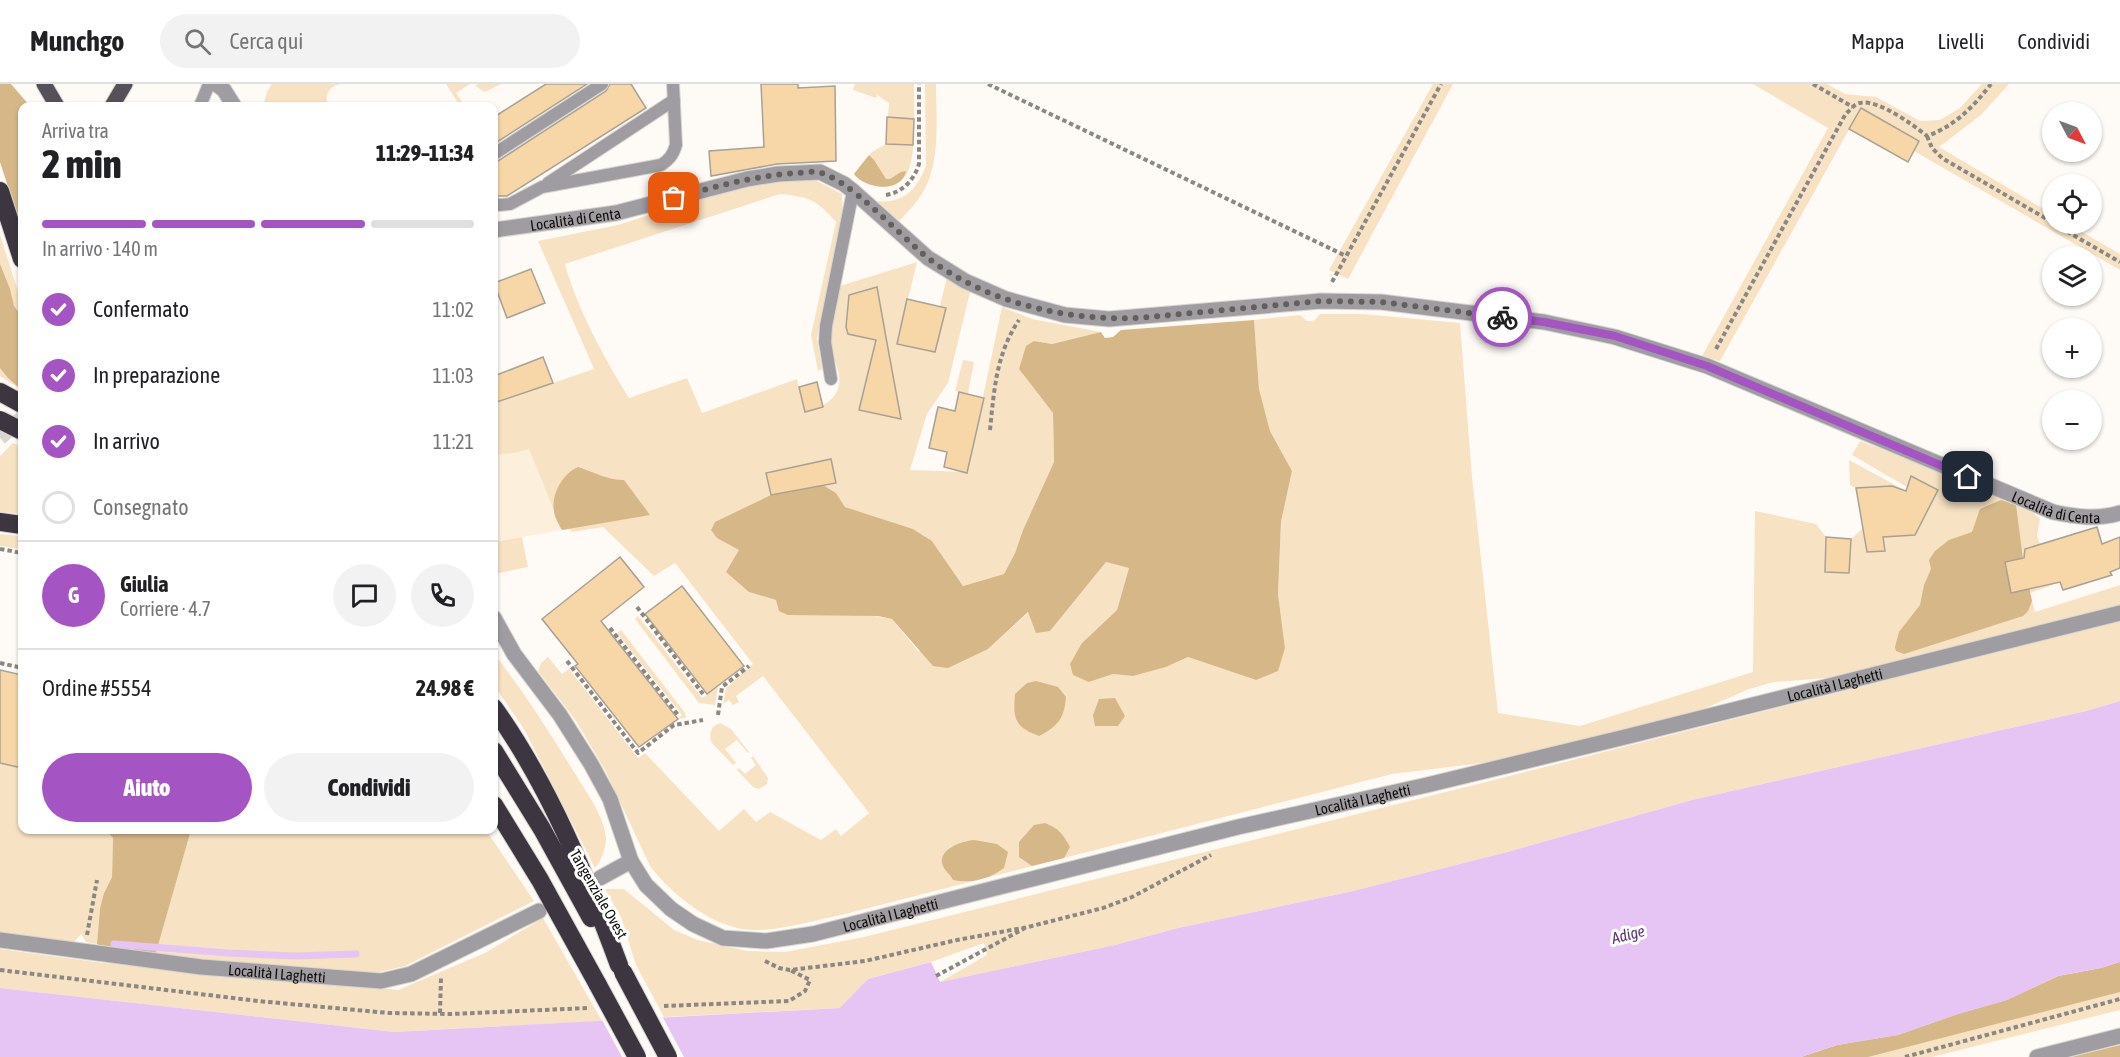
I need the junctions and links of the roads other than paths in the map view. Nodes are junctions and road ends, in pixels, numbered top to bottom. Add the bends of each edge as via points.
1 (44, 84) edge
2 (209, 84) edge
3 (602, 84) edge
4 (672, 84) edge
5 (126, 86) edge
6 (224, 86) edge
7 (674, 100) junction
8 (55, 102) edge
9 (115, 102) edge
10 (202, 102) edge
11 (232, 102) edge
12 (498, 151) edge
13 (542, 188) junction
14 (0, 191) edge
15 (853, 191) junction
16 (498, 205) edge
17 (498, 229) edge
18 (18, 247) edge
19 (831, 379) dead end
20 (0, 392) edge
21 (18, 402) edge
22 (0, 420) edge
23 (18, 429) edge
24 (2120, 513) edge
25 (0, 522) edge
26 (18, 524) edge
27 (2120, 613) edge
28 (498, 625) edge
29 (498, 714) edge
30 (498, 758) edge
31 (498, 812) edge
32 (631, 861) junction
33 (600, 879) dead end
34 (539, 911) dead end
35 (0, 940) edge
36 (621, 968) junction
37 (2120, 1036) edge
38 (637, 1057) edge
39 (668, 1057) edge
40 (2037, 1057) edge

1 - 8 main road
2 - 10 lane
3 - 12 lane
4 - 7 lane
5 - 9 main road
6 - 11 street
7 - 13 lane
7 - 13 lane via 676,145 674,154 661,165
13 - 16 lane via 510,204
14 - 18 highway
15 - 17 street, Località di Centa via 820,172 778,174 616,213
15 - 19 lane via 826,326
15 - 24 street, Località di Centa via 928,258 984,291 1073,316 1108,319 1321,301 1381,302 1544,322 1615,336 1707,366 2053,512 2088,518
20 - 21 highway
22 - 23 highway, bridge
25 - 26 highway
27 - 32 street, Località I Laghetti via 813,934 766,941 723,938 671,909 646,885
28 - 32 street, Località I Laghetti via 591,764 610,799
29 - 36 highway via 555,814
30 - 36 highway, Tangenziale Ovest
31 - 38 highway, bridge
32 - 33 street
34 - 35 street, Località I Laghetti via 411,974 381,981 201,967
36 - 39 highway, Tangenziale Ovest, bridge
37 - 40 street

